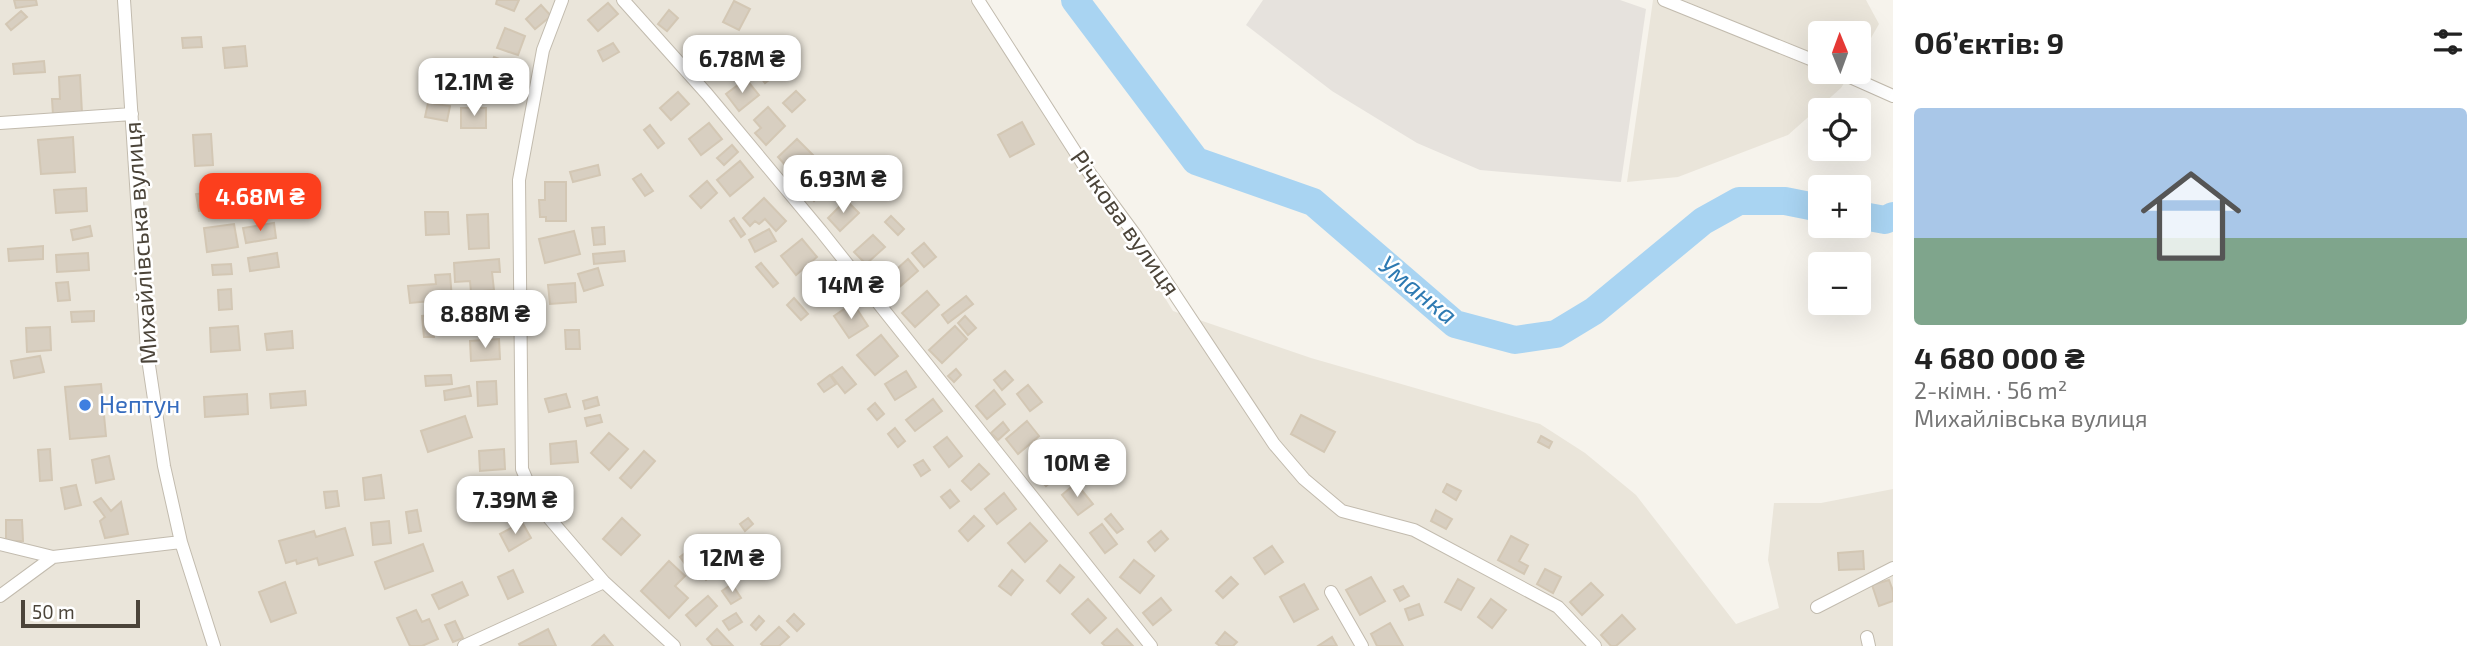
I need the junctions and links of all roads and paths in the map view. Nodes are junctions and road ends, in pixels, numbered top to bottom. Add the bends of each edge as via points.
1 (124, 0) edge
2 (562, 0) edge
3 (622, 0) edge
4 (978, 0) edge
5 (1664, 0) edge
6 (1808, 58) edge
7 (1866, 84) edge
8 (1893, 96) edge
9 (132, 114) junction
10 (0, 123) edge
11 (181, 542) junction
12 (0, 544) edge
13 (53, 557) junction
14 (1893, 568) edge
15 (604, 582) junction
16 (1331, 592) dead end
17 (0, 596) edge
18 (1816, 607) dead end
19 (214, 646) edge
20 (464, 646) edge
21 (674, 646) edge
22 (1151, 646) edge
23 (1362, 646) edge
24 (1595, 646) edge

1 - 9 street, Михайлівська вулиця
2 - 15 street via 543,50 519,180 522,469 537,504
3 - 22 street via 821,230
4 - 24 street, Річкова вулиця via 1083,164 1274,444 1304,479 1342,510 1414,530 1558,607
5 - 6 street
7 - 8 street
9 - 10 street
9 - 11 street, Михайлівська вулиця via 146,352
11 - 13 street
11 - 19 street, Михайлівська вулиця
12 - 13 street
13 - 17 street
14 - 18 street
15 - 20 street
15 - 21 street
16 - 23 street

